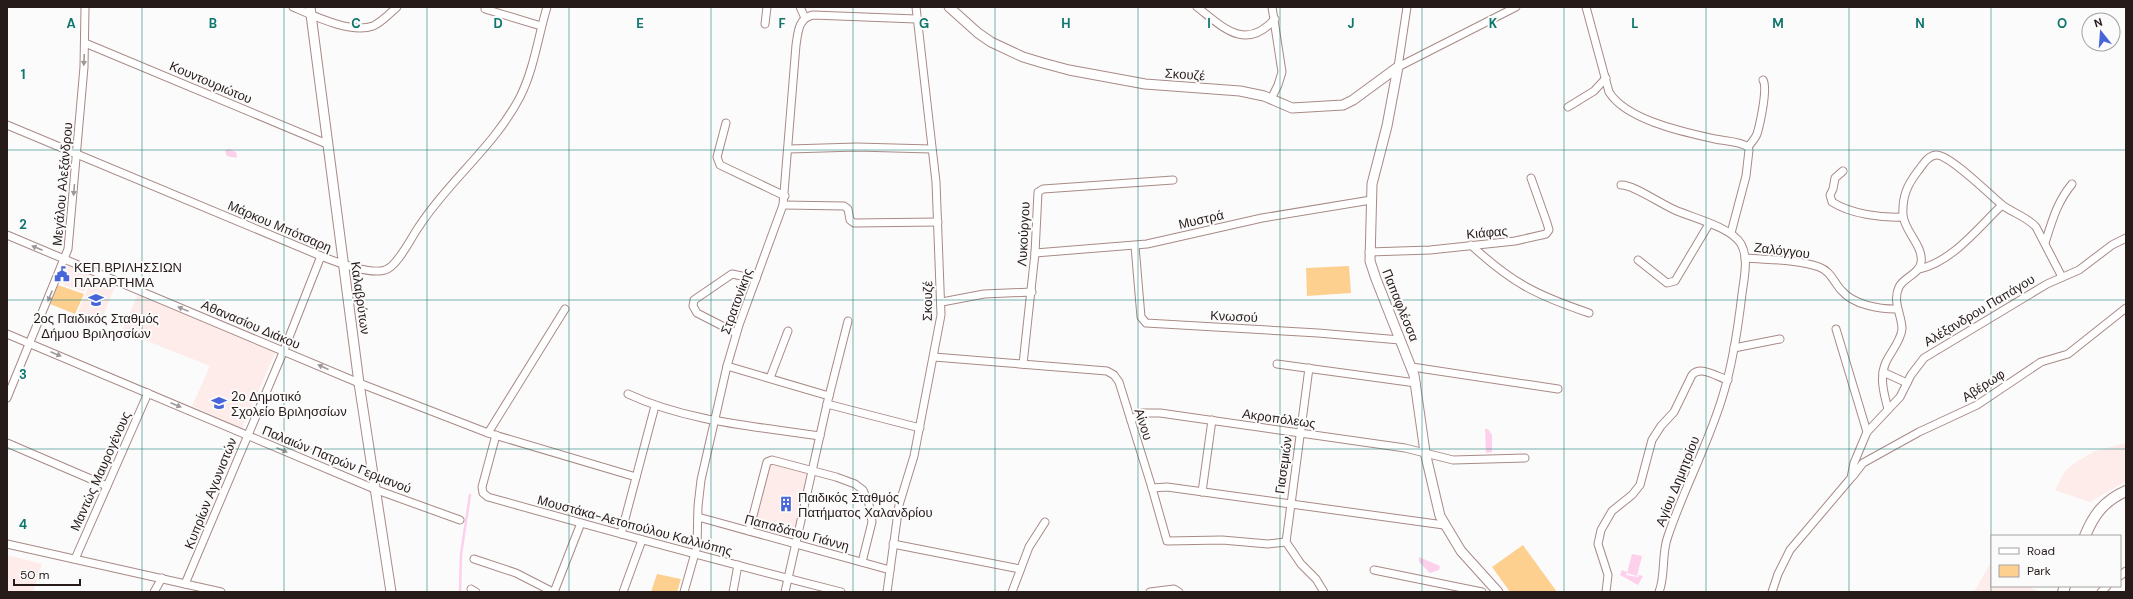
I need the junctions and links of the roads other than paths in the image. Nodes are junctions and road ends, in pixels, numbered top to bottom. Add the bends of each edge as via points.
1 (85, 7) edge
2 (293, 7) edge
3 (397, 7) edge
4 (547, 7) edge
5 (767, 7) edge
6 (800, 7) edge
7 (916, 7) edge
8 (949, 7) edge
9 (1197, 7) edge
10 (1272, 7) edge
11 (1407, 7) edge
12 (1516, 7) edge
13 (1586, 7) edge
14 (485, 9) dead end
15 (311, 11) edge
16 (805, 18) junction
17 (916, 19) junction
18 (1275, 19) junction
19 (765, 24) dead end
20 (541, 26) junction
21 (85, 43) junction
22 (1398, 67) junction
23 (1606, 78) junction
24 (1763, 80) dead end
25 (1271, 99) junction
26 (1568, 107) dead end
27 (726, 123) dead end
28 (7, 125) edge
29 (327, 144) junction
30 (1748, 147) junction
31 (789, 149) junction
32 (931, 149) junction
33 (78, 153) junction
34 (1843, 171) dead end
35 (1531, 178) dead end
36 (1173, 180) dead end
37 (2072, 184) dead end
38 (1621, 185) dead end
39 (785, 196) junction
40 (1371, 200) junction
41 (783, 205) junction
42 (2002, 205) junction
43 (1903, 217) junction
44 (938, 222) junction
45 (1709, 224) junction
46 (1732, 233) junction
47 (7, 235) edge
48 (2126, 238) edge
49 (2044, 242) junction
50 (1471, 245) junction
51 (1135, 246) junction
52 (1369, 252) junction
53 (1036, 253) junction
54 (321, 256) junction
55 (1745, 258) junction
56 (65, 260) junction
57 (1638, 260) dead end
58 (343, 264) junction
59 (1919, 269) junction
60 (2062, 277) junction
61 (756, 279) junction
62 (1032, 292) junction
63 (942, 302) junction
64 (2126, 308) edge
65 (565, 309) dead end
66 (1896, 309) junction
67 (1589, 313) dead end
68 (848, 321) dead end
69 (1836, 328) dead end
70 (788, 331) dead end
71 (736, 333) junction
72 (7, 334) edge
73 (1780, 339) dead end
74 (1400, 340) junction
75 (31, 344) junction
76 (1734, 348) junction
77 (284, 350) junction
78 (934, 357) junction
79 (1024, 364) junction
80 (1277, 364) dead end
81 (727, 366) junction
82 (1412, 367) junction
83 (1310, 368) junction
84 (1883, 372) junction
85 (770, 378) junction
86 (1728, 380) junction
87 (359, 383) junction
88 (1416, 383) junction
89 (1907, 383) junction
90 (1558, 389) dead end
91 (148, 393) junction
92 (628, 394) dead end
93 (829, 396) junction
94 (7, 398) edge
95 (827, 404) junction
96 (655, 406) junction
97 (1888, 409) junction
98 (715, 420) junction
99 (1130, 420) junction
100 (1212, 420) junction
101 (920, 428) junction
102 (1867, 432) junction
103 (488, 433) junction
104 (1300, 433) junction
105 (246, 435) junction
106 (496, 435) junction
107 (820, 436) junction
108 (7, 443) edge
109 (1426, 452) junction
110 (1525, 458) dead end
111 (812, 471) junction
112 (636, 477) junction
113 (1851, 478) junction
114 (107, 486) junction
115 (1152, 488) junction
116 (377, 490) junction
117 (2126, 491) edge
118 (1202, 492) junction
119 (1290, 503) junction
120 (698, 517) junction
121 (460, 520) dead end
122 (1045, 522) dead end
123 (581, 524) junction
124 (1444, 525) junction
125 (749, 531) junction
126 (621, 534) junction
127 (2086, 535) edge
128 (642, 540) junction
129 (1286, 542) junction
130 (7, 544) edge
131 (797, 544) junction
132 (893, 544) junction
133 (695, 553) junction
134 (75, 559) junction
135 (474, 559) dead end
136 (862, 562) junction
137 (738, 565) junction
138 (1020, 569) junction
139 (890, 570) junction
140 (1374, 570) dead end
141 (162, 578) junction
142 (788, 580) junction
143 (185, 584) junction
144 (154, 592) edge
145 (221, 592) edge
146 (391, 592) edge
147 (554, 592) edge
148 (623, 592) edge
149 (684, 592) edge
150 (733, 592) edge
151 (785, 592) edge
152 (841, 592) edge
153 (887, 592) edge
154 (1012, 592) edge
155 (1150, 592) edge
156 (1179, 592) edge
157 (1324, 592) edge
158 (1482, 592) edge
159 (1498, 592) edge
160 (1606, 592) edge
161 (1658, 592) edge
162 (1772, 592) edge

1 - 21 street, Μεγάλου Αλεξάνδρου
2 - 15 street
3 - 15 street via 377,23 363,28 345,26
4 - 20 street, Μάρκου Μπότσαρη
5 - 19 street
6 - 16 street
7 - 17 street, Σκουζέ
8 - 25 street, Σκουζέ via 978,34 991,42 1043,63 1145,84 1232,89
9 - 18 street via 1224,28 1239,35 1261,31
10 - 18 street
11 - 22 street, Παπαφλέσσα
12 - 22 street
13 - 23 street
14 - 20 street
15 - 29 street, Καλαβρύτων
16 - 17 street via 813,15 840,15
16 - 31 street, Στρατονίκης via 801,23 796,45
17 - 32 street, Σκουζέ
18 - 25 street via 1282,72
20 - 58 street, Μάρκου Μπότσαρη via 526,84 507,120 474,162 430,210 391,267 376,271
21 - 29 street, Κουντουριώτου
21 -> 33 street, Μεγάλου Αλεξάνδρου
22 - 25 street, Σκουζέ via 1343,105 1292,108
22 - 40 street, Παπαφλέσσα via 1387,126 1372,184
23 - 26 street via 1594,90
23 - 30 street via 1609,92 1616,101 1639,116 1682,131
24 - 30 street via 1765,89 1758,131
27 - 39 street via 717,157 720,165
28 - 33 street, Μάρκου Μπότσαρη
29 - 58 street, Καλαβρύτων
30 - 46 street via 1746,176
31 - 32 street
31 - 39 street, Στρατονίκης
32 - 44 street, Σκουζέ
33 - 54 street, Μάρκου Μπότσαρη
33 -> 56 street, Μεγάλου Αλεξάνδρου via 70,240
34 - 43 street via 1835,178 1830,195 1832,202 1838,206 1881,217
35 - 50 street, Κιάφας via 1548,233 1519,240
36 - 53 street, Λυκούργου via 1040,190 1037,195
37 - 49 street via 2056,209
38 - 45 street via 1631,185 1663,205
39 - 41 street, Στρατονίκης
40 - 51 street, Μυστρά via 1288,213
40 - 52 street, Παπαφλέσσα
41 - 44 street via 844,206 854,223
41 - 61 street, Στρατονίκης
42 - 43 street via 1964,172 1936,155 1926,160 1906,186
42 - 49 street via 2032,222
42 - 59 street via 1951,252 1930,266
43 - 59 street via 1919,252
44 - 63 street, Σκουζέ
45 - 46 street
45 - 57 street via 1672,283 1667,283
46 - 55 street via 1740,243
56 -> 47 street, Αθανασίου Διάκου
48 - 60 street, Αλέξανδρου Παπάγου via 2112,245 2086,265
49 - 60 street
50 - 52 street, Κιάφας via 1417,251
50 - 67 street via 1494,266 1528,290
51 - 53 street, Μυστρά
51 - 74 street, Κνωσού via 1141,317 1146,323
52 - 74 street, Παπαφλέσσα via 1374,274
53 - 62 street, Λυκούργου
54 - 58 street, Μάρκου Μπότσαρη
54 - 77 street, Κυπρίων Αγωνιστών
55 - 66 street, Ζαλόγγου via 1820,267 1832,276 1842,292 1853,300 1886,309
55 - 76 street, Αγίου Δημητρίου
56 -> 75 street, Μεγάλου Αλεξάνδρου
77 -> 56 street, Αθανασίου Διάκου
58 - 87 street, Καλαβρύτων
59 - 66 street via 1899,288
60 - 89 street, Αλέξανδρου Παπάγου via 1933,351 1924,358
61 - 71 street, Στρατονίκης
61 - 71 street via 732,274 694,300 693,306 697,313
62 - 63 street via 984,294
62 - 79 street, Λυκούργου
63 - 78 street, Σκουζέ via 941,323
64 - 113 street, Αβέρωφ via 2068,354 2041,362 1977,405 1884,450 1863,463
65 - 103 street
66 - 84 street via 1901,322 1901,333
68 - 93 street
69 - 102 street
70 - 85 street
71 - 81 street, Στρατονίκης
72 - 75 street, Παλαιών Πατρών Γερμανού
73 - 76 street
74 - 82 street, Παπαφλέσσα
75 -> 91 street, Παλαιών Πατρών Γερμανού
75 - 94 street, Μεγάλου Αλεξάνδρου
76 - 86 street, Αγίου Δημητρίου
87 -> 77 street, Αθανασίου Διάκου
77 - 105 street, Κυπρίων Αγωνιστών
78 - 79 street, Αίνου
78 - 101 street, Σκουζέ
79 - 99 street, Αίνου via 1107,371 1119,382
80 - 83 street
81 - 85 street
81 - 98 street, Στρατονίκης
82 - 88 street, Παπαφλέσσα
82 - 90 street
83 - 88 street
83 - 104 street, Γιασεμιών
84 - 89 street
84 - 97 street
85 - 93 street
86 - 160 street via 1703,371 1697,371 1692,375 1674,412 1652,440 1640,485 1608,516 1598,544 1608,575
86 - 161 street, Αγίου Δημητρίου via 1704,448 1668,535 1663,576
87 - 103 street, Αθανασίου Διάκου
87 - 116 street, Καλαβρύτων
88 - 109 street, Παπαφλέσσα
89 - 97 street, Αλέξανδρου Παπάγου via 1900,397
91 -> 105 street, Παλαιών Πατρών Γερμανού
91 - 114 street, Μαντώς Μαυρογένους
92 - 96 street
93 - 95 street
95 - 101 street
95 - 107 street
96 - 98 street
96 - 112 street
97 - 102 street, Αλέξανδρου Παπάγου
98 - 107 street
98 - 120 street, Στρατονίκης via 701,480
99 - 100 street, Ακροπόλεως via 1146,412
99 - 115 street, Αίνου
100 - 104 street, Ακροπόλεως
100 - 118 street
101 - 132 street, Σκουζέ via 900,499
102 - 113 street, Αλέξανδρου Παπάγου via 1854,463
103 - 106 street, Αθανασίου Διάκου
104 - 109 street, Ακροπόλεως
104 - 119 street, Γιασεμιών
105 -> 116 street, Παλαιών Πατρών Γερμανού
105 - 143 street, Κυπρίων Αγωνιστών
106 - 112 street, Αθανασίου Διάκου
106 - 123 street, Μουστάκα-Αετοπούλου Καλλιόπης via 482,487 485,496
107 - 111 street
108 - 114 street
109 - 110 street, Ακροπόλεως via 1459,461
109 - 124 street, Παπαφλέσσα via 1438,511
111 - 125 street via 772,460 767,462
111 - 131 street
111 - 136 street via 848,481 859,486 865,493 872,522
112 - 126 street
113 - 162 street, Αλέξανδρου Παπάγου via 1790,550
114 - 134 street, Μαντώς Μαυρογένους
115 - 118 street via 1167,487
115 - 129 street, Αίνου via 1166,541 1222,540 1268,544
116 - 121 street, Παλαιών Πατρών Γερμανού
116 - 146 street, Καλαβρύτων
117 - 127 main road via 2102,506
118 - 119 street
119 - 124 street
119 - 129 street, Γιασεμιών
120 - 125 street, Παπαδάτου Γιάννη
120 - 133 street, Στρατονίκης
122 - 138 street via 1029,547
123 - 126 street, Μουστάκα-Αετοπούλου Καλλιόπης
123 - 147 street
124 - 159 street, Παπαφλέσσα via 1471,564
125 - 131 street, Παπαδάτου Γιάννη
126 - 128 street, Μουστάκα-Αετοπούλου Καλλιόπης
128 - 133 street, Μουστάκα-Αετοπούλου Καλλιόπης
128 - 148 street
129 - 157 street
130 - 134 street
131 - 136 street, Παπαδάτου Γιάννη
131 - 142 street
132 - 138 street
132 - 139 street, Σκουζέ
133 - 137 street, Μουστάκα-Αετοπούλου Καλλιόπης
133 - 149 street, Στρατονίκης
134 - 141 street
135 - 147 street via 521,575
136 - 139 street, Παπαδάτου Γιάννη
137 - 142 street, Μουστάκα-Αετοπούλου Καλλιόπης
137 - 150 street
138 - 154 street
139 - 153 street, Σκουζέ
140 - 158 street
141 - 143 street
141 - 144 street
142 - 151 street
142 - 152 street, Μουστάκα-Αετοπούλου Καλλιόπης
143 - 145 street
155 - 156 street via 1174,589

